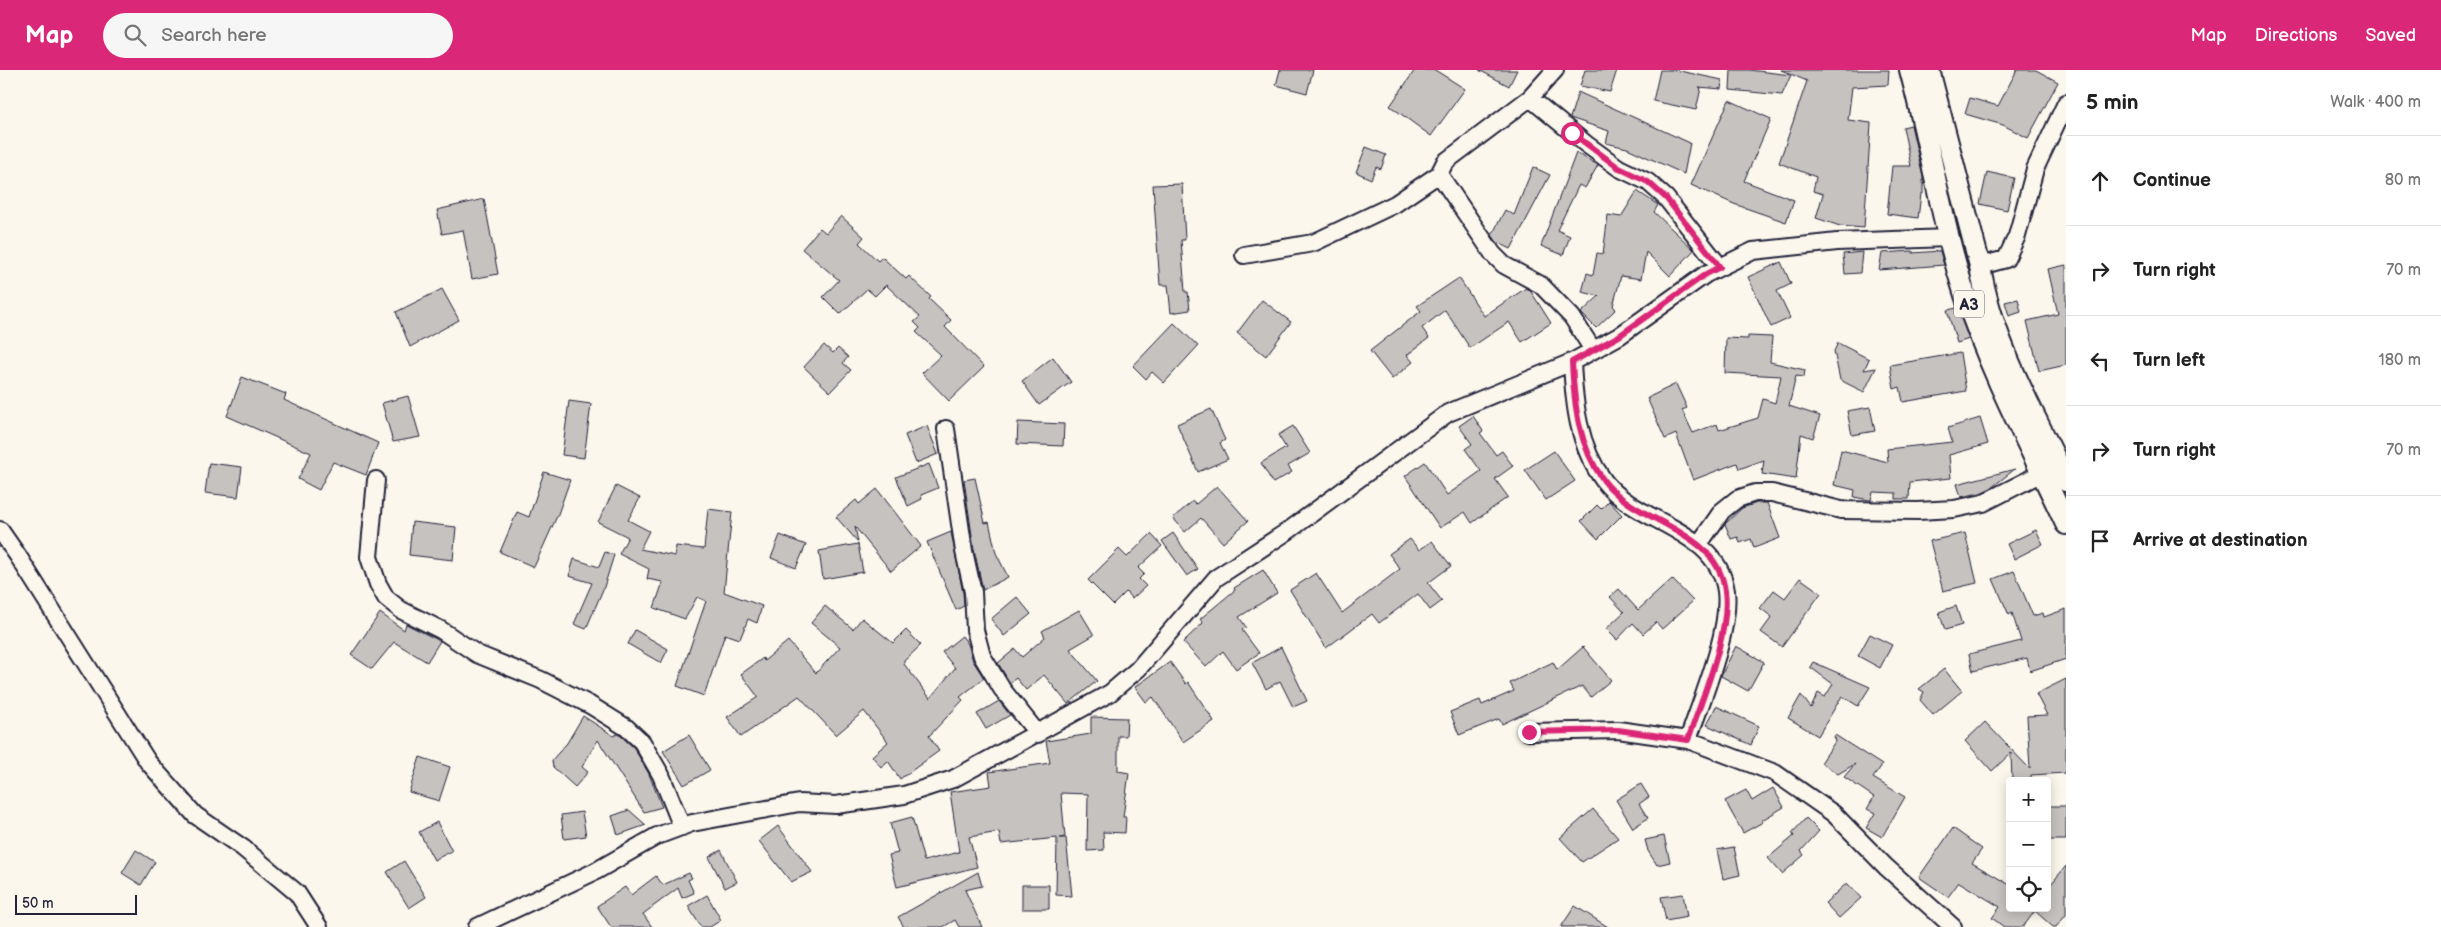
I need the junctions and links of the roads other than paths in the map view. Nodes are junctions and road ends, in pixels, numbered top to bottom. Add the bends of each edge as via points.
1 (1555, 70) edge
2 (1910, 70) edge
3 (1929, 70) edge
4 (1530, 98) junction
5 (2066, 103) edge
6 (1439, 174) junction
7 (1949, 238) junction
8 (1244, 255) dead end
9 (1980, 266) junction
10 (1720, 267) junction
11 (1593, 350) junction
12 (1572, 362) junction
13 (946, 429) dead end
14 (2042, 473) junction
15 (376, 480) dead end
16 (2066, 481) edge
17 (2066, 524) edge
18 (0, 530) edge
19 (1698, 544) junction
20 (1529, 732) dead end
21 (1038, 734) junction
22 (1688, 740) junction
23 (682, 827) junction
24 (497, 923) edge
25 (320, 927) edge
26 (477, 927) edge
27 (1953, 927) edge

1 - 4 street
2 - 7 main road, A3
3 - 9 main road, A3
4 - 6 street via 1445,162
4 - 10 street via 1586,144 1619,168 1648,182 1666,198
5 - 9 street via 2035,169 2017,236 2006,259
6 - 8 street via 1395,204 1313,243
6 - 11 street via 1492,254 1504,265 1541,286 1572,317
7 - 10 street via 1837,242 1753,251
7 - 14 main road, A3 via 1966,295 1998,380
9 - 16 main road, A3 via 1984,289 2014,373
10 - 11 street via 1619,336
11 - 12 street
12 - 19 street via 1578,424 1590,459 1604,481 1625,502
12 - 21 street via 1448,413 1288,531 1216,578 1138,669 1117,687
13 - 21 street via 973,592 975,630 982,656 1002,689
14 - 17 main road, A3
14 - 19 street via 1983,503 1945,509 1841,510 1772,493 1755,493 1722,511
15 - 23 street via 369,557 386,598 477,654 541,680 627,728 642,742
18 - 25 street via 148,762 195,816 244,848 297,893
19 - 22 street via 1706,549 1719,569 1726,592 1722,636
20 - 22 street via 1618,730
21 - 23 street via 953,779 904,795 836,805 799,803
22 - 27 street via 1775,773 1834,814 1886,867
23 - 24 street via 657,836
24 - 26 street

